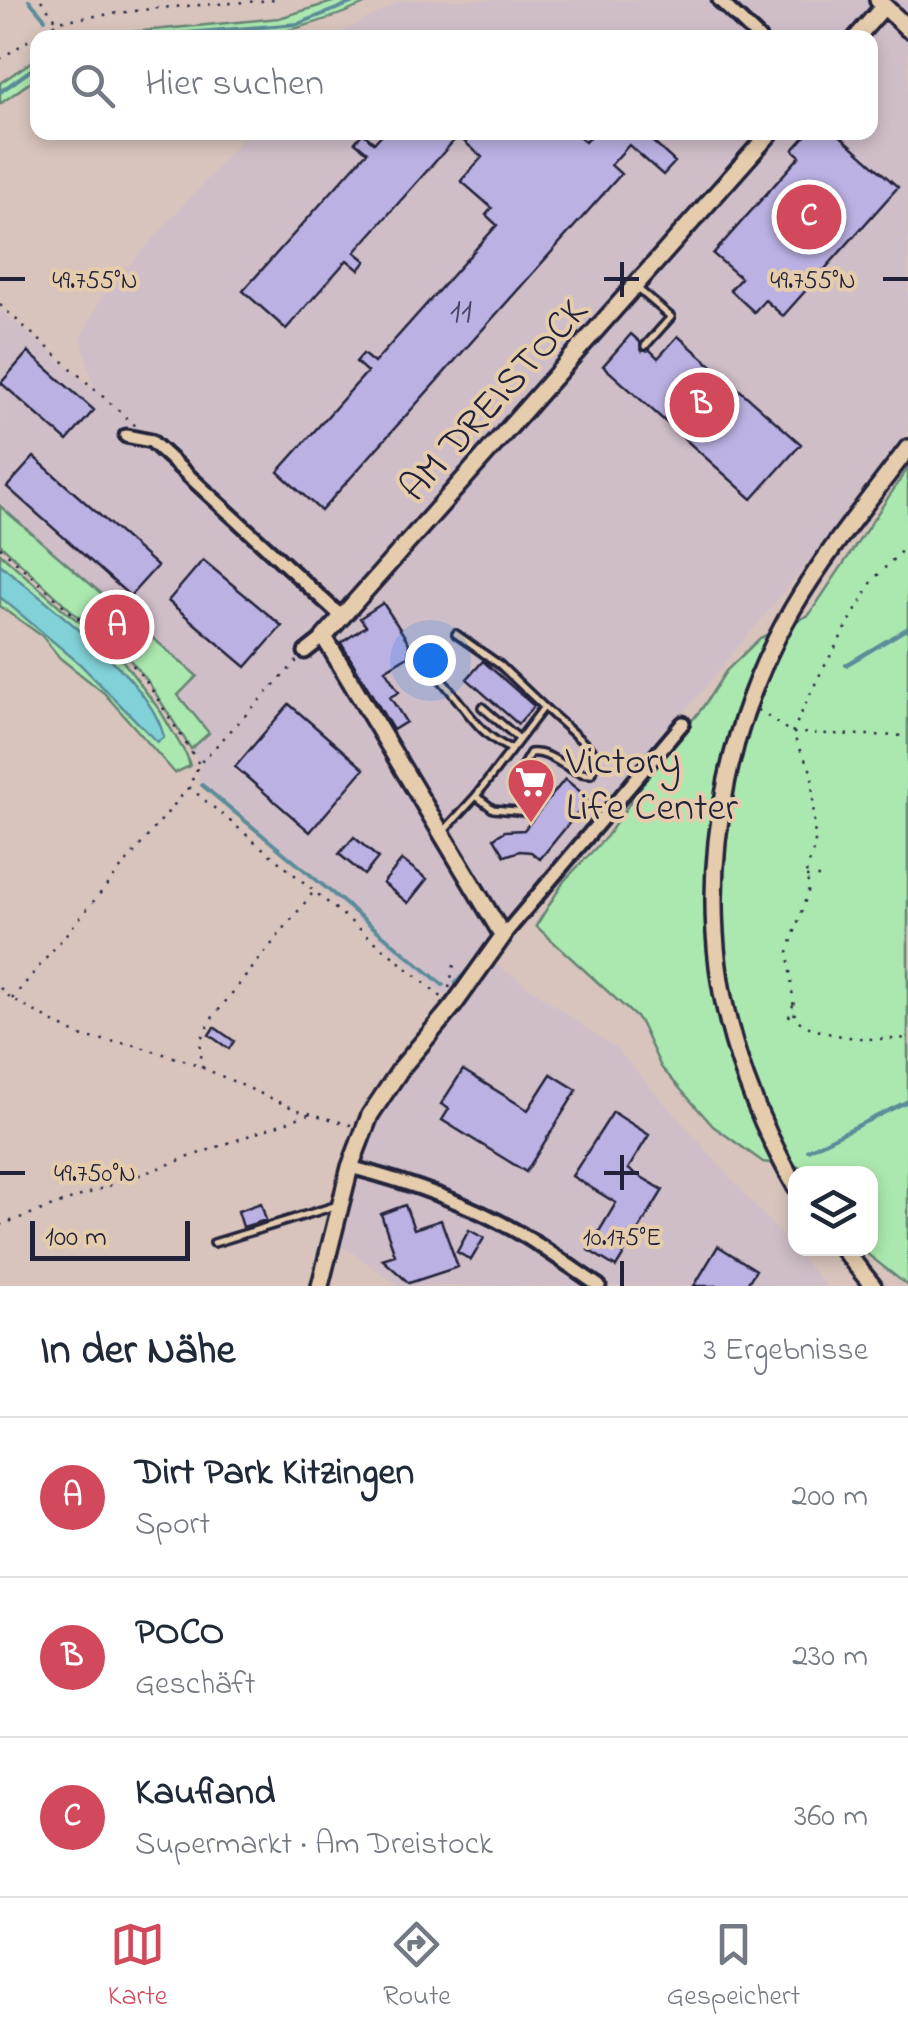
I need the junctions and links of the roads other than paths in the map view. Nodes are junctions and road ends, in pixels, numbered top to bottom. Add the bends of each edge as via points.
1 (719, 0) edge
2 (881, 3) edge
3 (908, 29) edge
4 (751, 30) edge
5 (862, 30) edge
6 (764, 140) edge
7 (635, 286) junction
8 (645, 346) dead end
9 (126, 436) dead end
10 (908, 448) edge
11 (342, 617) junction
12 (456, 634) dead end
13 (324, 637) junction
14 (420, 642) dead end
15 (305, 652) road end
16 (482, 706) dead end
17 (544, 706) junction
18 (683, 723) dead end
19 (518, 738) junction
20 (511, 750) junction
21 (476, 796) junction
22 (441, 834) junction
23 (503, 936) junction
24 (350, 1167) junction
25 (788, 1170) edge
26 (341, 1204) junction
27 (214, 1243) dead end
28 (849, 1256) edge
29 (320, 1286) edge
30 (599, 1286) edge
31 (873, 1286) edge

1 - 4 street
2 - 3 street
2 - 5 street
6 - 7 street, AM DREISTOCK
7 - 8 lane via 671,317
7 - 11 street, AM DREISTOCK
9 - 11 street via 151,441
10 - 25 street via 793,609 749,703 723,799 716,863 718,965 740,1059
11 - 13 street, AM DREISTOCK
12 - 17 lane
13 - 15 street
13 - 22 street
14 - 20 lane via 420,662 495,742
16 - 19 lane
17 - 19 lane
17 - 21 lane via 593,751 591,774 530,753 522,765 534,805 528,812 493,809
18 - 23 street
19 - 20 lane
20 - 21 lane
21 - 22 lane
22 - 23 street
23 - 24 street via 402,1068 364,1129
24 - 26 street
24 - 30 street via 481,1213
26 - 27 lane
26 - 29 street
28 - 31 street

